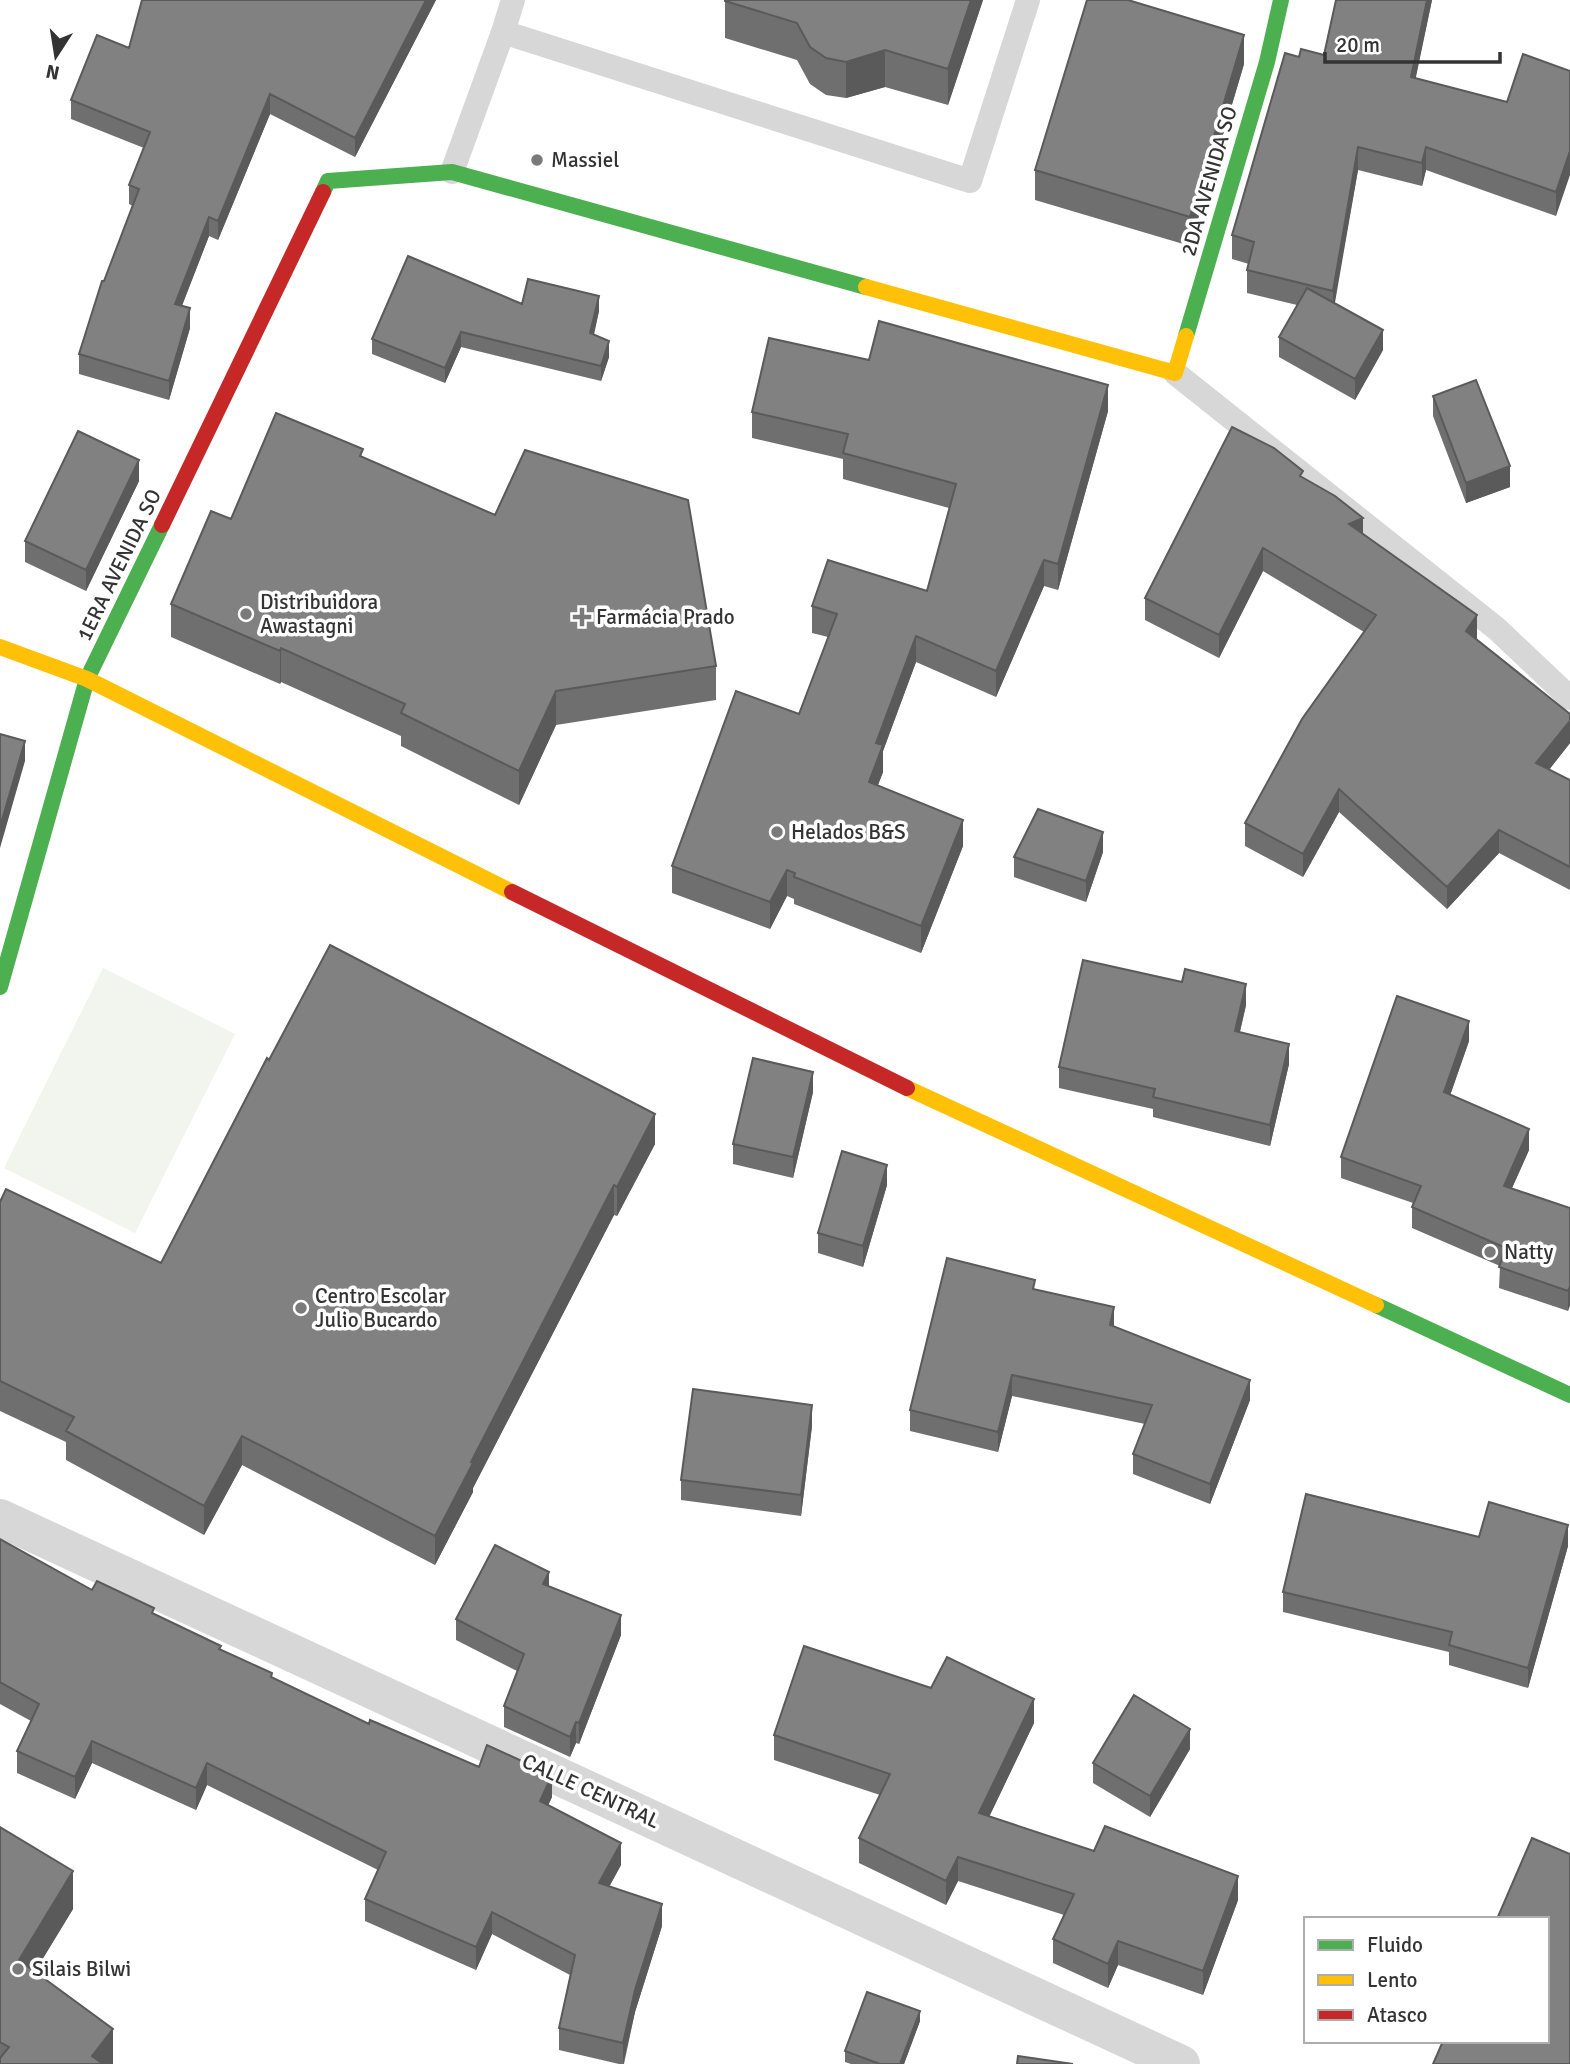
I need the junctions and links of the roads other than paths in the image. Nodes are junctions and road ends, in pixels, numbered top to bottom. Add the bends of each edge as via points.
1 (513, 0) edge
2 (1028, 0) edge
3 (1281, 0) edge
4 (503, 32) junction
5 (452, 172) junction
6 (1175, 373) junction
7 (0, 646) edge
8 (87, 679) junction
9 (1570, 698) edge
10 (0, 987) edge
11 (1570, 1395) edge
12 (0, 1518) edge
13 (1181, 2064) edge

1 - 4 lane
2 - 4 lane via 970,181
3 - 6 street, 2DA AVENIDA SO
4 - 5 lane
5 - 6 street
5 - 8 street, 1ERA AVENIDA SO via 327,181
6 - 9 lane via 1497,629
7 - 8 street
8 - 10 street, 1ERA AVENIDA SO
8 - 11 street via 863,1068
12 - 13 street, CALLE CENTRAL

